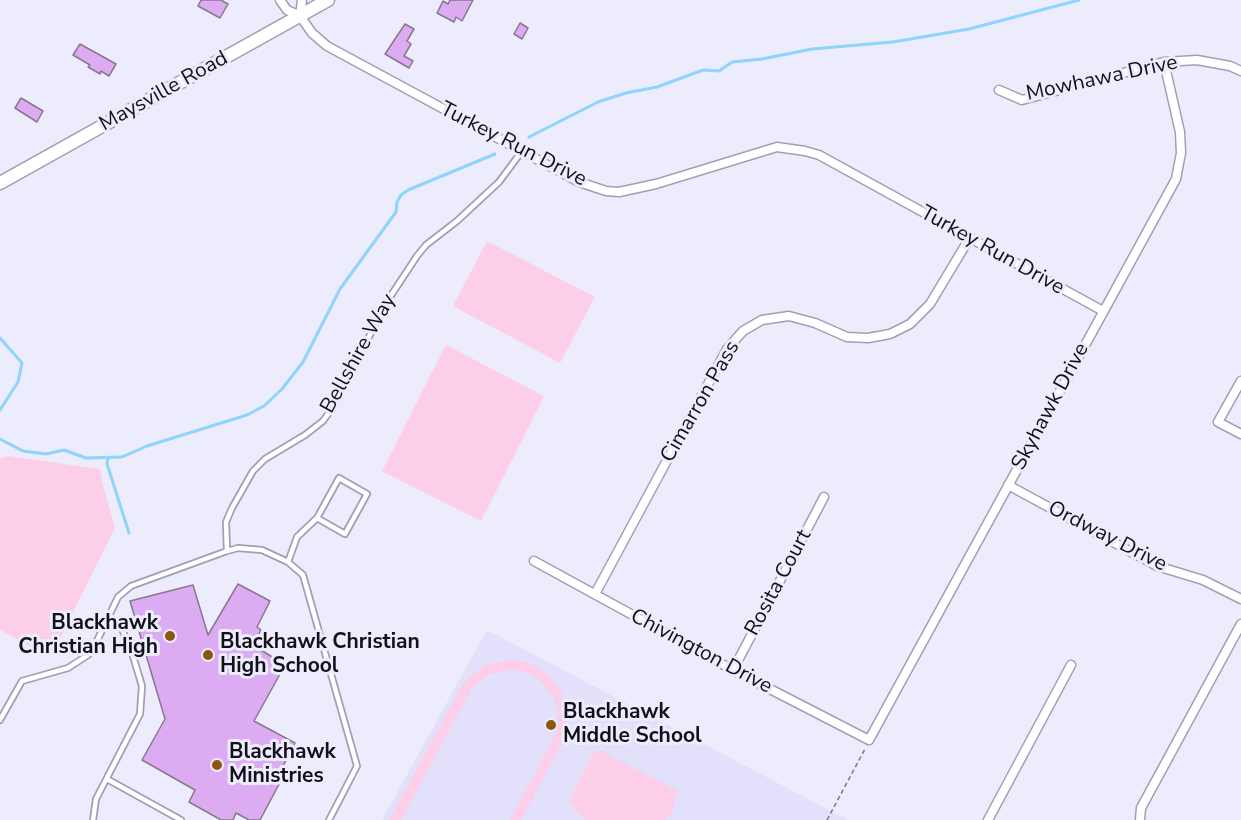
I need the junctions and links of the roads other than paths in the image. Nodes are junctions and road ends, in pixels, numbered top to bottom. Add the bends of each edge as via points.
1 (280, 0) edge
2 (302, 0) edge
3 (328, 0) edge
4 (300, 16) junction
5 (1164, 62) junction
6 (1241, 71) edge
7 (999, 90) dead end
8 (522, 151) junction
9 (0, 183) edge
10 (969, 239) junction
11 (1102, 311) junction
12 (1241, 381) edge
13 (1241, 434) edge
14 (1008, 485) junction
15 (824, 496) dead end
16 (317, 518) junction
17 (228, 551) junction
18 (534, 561) dead end
19 (288, 562) junction
20 (595, 594) junction
21 (1241, 599) edge
22 (108, 616) junction
23 (1241, 624) edge
24 (1071, 665) dead end
25 (733, 670) junction
26 (0, 720) edge
27 (869, 740) joint
28 (107, 779) junction
29 (93, 820) edge
30 (181, 820) edge
31 (329, 820) edge
32 (988, 820) edge
33 (1140, 820) edge

1 - 4 street, Turkey Run Drive via 287,10
2 - 4 street
3 - 4 main road, Maysville Road
4 - 8 street, Turkey Run Drive via 327,46
4 - 9 main road, Maysville Road
5 - 6 street, Mowhawa Drive via 1197,60
5 - 7 street, Mowhawa Drive via 1022,100
5 - 11 street, Skyhawk Drive via 1180,132 1182,153 1176,179
8 - 10 street, Turkey Run Drive via 579,182 619,192 777,147 789,147 819,155
8 - 17 lane, Bellshire Way via 499,182 417,256 387,300 323,421 253,471 226,522
10 - 11 street, Turkey Run Drive
10 - 20 street, Cimarron Pass via 930,304 910,324 890,334 847,337 789,316 762,320 743,331 727,349
11 - 14 street, Skyhawk Drive
12 - 13 street via 1218,422
14 - 21 street, Ordway Drive via 1158,566 1203,580
14 - 27 street, Skyhawk Drive
15 - 25 street, Rosita Court
16 - 16 lane via 339,478 367,494 345,534
16 - 19 lane via 297,537
17 - 19 lane via 262,550
17 - 22 lane via 131,586 118,597
18 - 20 street, Chivington Drive
19 - 31 lane via 303,575 357,766
20 - 25 street, Chivington Drive
22 - 26 lane via 88,655 68,668 22,681
22 - 28 lane via 122,629 142,686 140,714
23 - 33 street via 1141,808
24 - 32 street
25 - 27 street, Chivington Drive
28 - 29 lane via 96,799
28 - 30 lane

